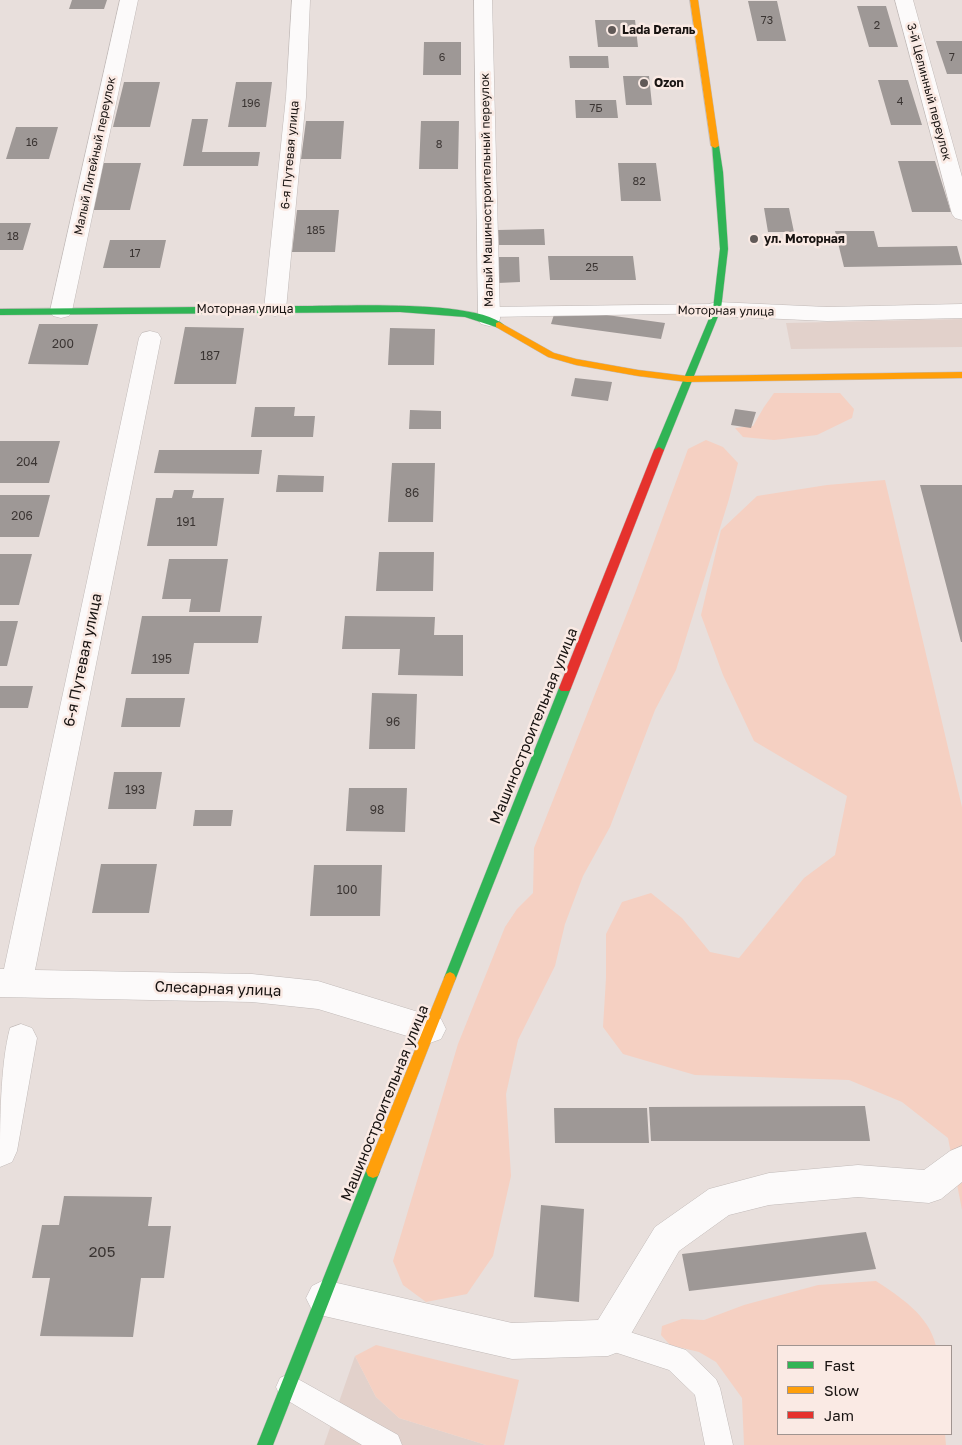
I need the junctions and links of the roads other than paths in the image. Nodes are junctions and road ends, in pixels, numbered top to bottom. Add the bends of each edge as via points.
1 (129, 0) edge
2 (301, 0) edge
3 (483, 0) edge
4 (694, 0) edge
5 (904, 0) edge
6 (962, 214) edge
7 (275, 309) junction
8 (717, 309) junction
9 (61, 311) junction
10 (962, 311) edge
11 (0, 312) edge
12 (489, 316) junction
13 (150, 338) dead end
14 (962, 376) edge
15 (687, 379) junction
16 (8, 983) edge
17 (430, 1029) junction
18 (21, 1038) dead end
19 (0, 1150) edge
20 (962, 1162) edge
21 (324, 1298) junction
22 (608, 1338) junction
23 (289, 1387) junction
24 (265, 1445) edge
25 (388, 1445) edge
26 (719, 1445) edge

1 - 9 street, Малый Литейный переулок
2 - 7 street, 6-я Путевая улица via 296,97
3 - 12 street, Малый Машиностроительный переулок
4 - 8 main road, Машиностроительная улица via 719,172 724,249
5 - 6 street, 3-й Целинный переулок
7 - 9 main road, Моторная улица
7 - 12 main road, Моторная улица via 438,310
8 - 10 street, Моторная улица via 827,314
8 - 12 lane, Моторная улица
8 - 15 main road, Машиностроительная улица
9 - 11 main road, Моторная улица
12 - 15 main road, Малый Машиностроительный переулок via 551,355 638,373
13 - 16 street, 6-я Путевая улица
14 - 15 main road
15 - 17 main road, Машиностроительная улица
16 - 17 street, Слесарная улица via 252,988 318,995
17 - 21 main road, Машиностроительная улица
18 - 19 street
20 - 22 street via 929,1187 858,1181 769,1189 721,1201 667,1239
21 - 22 street via 512,1341
21 - 23 main road, Машиностроительная улица
22 - 26 lane via 677,1359 695,1376 707,1388
23 - 24 main road, Машиностроительная улица
23 - 25 lane

